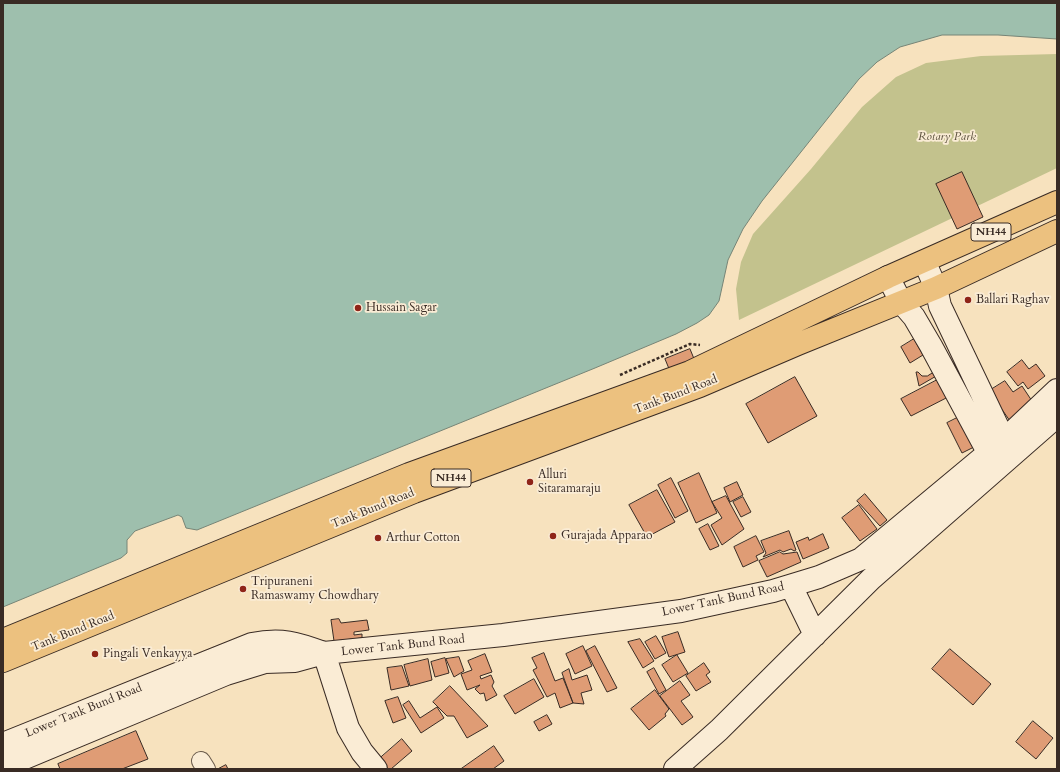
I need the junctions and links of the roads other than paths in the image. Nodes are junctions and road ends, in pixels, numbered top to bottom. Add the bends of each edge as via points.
1 (1057, 202) edge
2 (1057, 231) edge
3 (925, 263) junction
4 (888, 277) junction
5 (936, 288) junction
6 (901, 302) junction
7 (1057, 390) edge
8 (1057, 416) edge
9 (996, 446) junction
10 (791, 586) junction
11 (815, 635) junction
12 (3, 640) edge
13 (324, 653) junction
14 (3, 660) edge
15 (3, 744) edge
16 (3, 767) edge
17 (376, 769) edge
18 (675, 769) edge

1 - 3 highway, NH44
2 - 5 highway, NH44
3 - 4 highway, NH44
3 - 5 main road
4 - 6 main road
4 - 12 highway, NH44 via 690,372 409,474
5 - 6 highway, NH44
5 - 9 main road via 940,306
6 - 9 main road via 914,318
6 - 14 highway, Tank Bund Road / NH44 via 700,386 414,492
7 - 9 main road, Lower Tank Bund Road
8 - 11 main road via 871,579
9 - 10 main road, Lower Tank Bund Road via 861,559
10 - 11 main road
10 - 13 main road, Lower Tank Bund Road via 680,611 503,635
11 - 18 main road via 719,730
13 - 15 main road, Lower Tank Bund Road via 296,642 252,644
13 - 16 main road, Lower Tank Bund Road via 295,661 251,665
13 - 17 main road via 348,728

